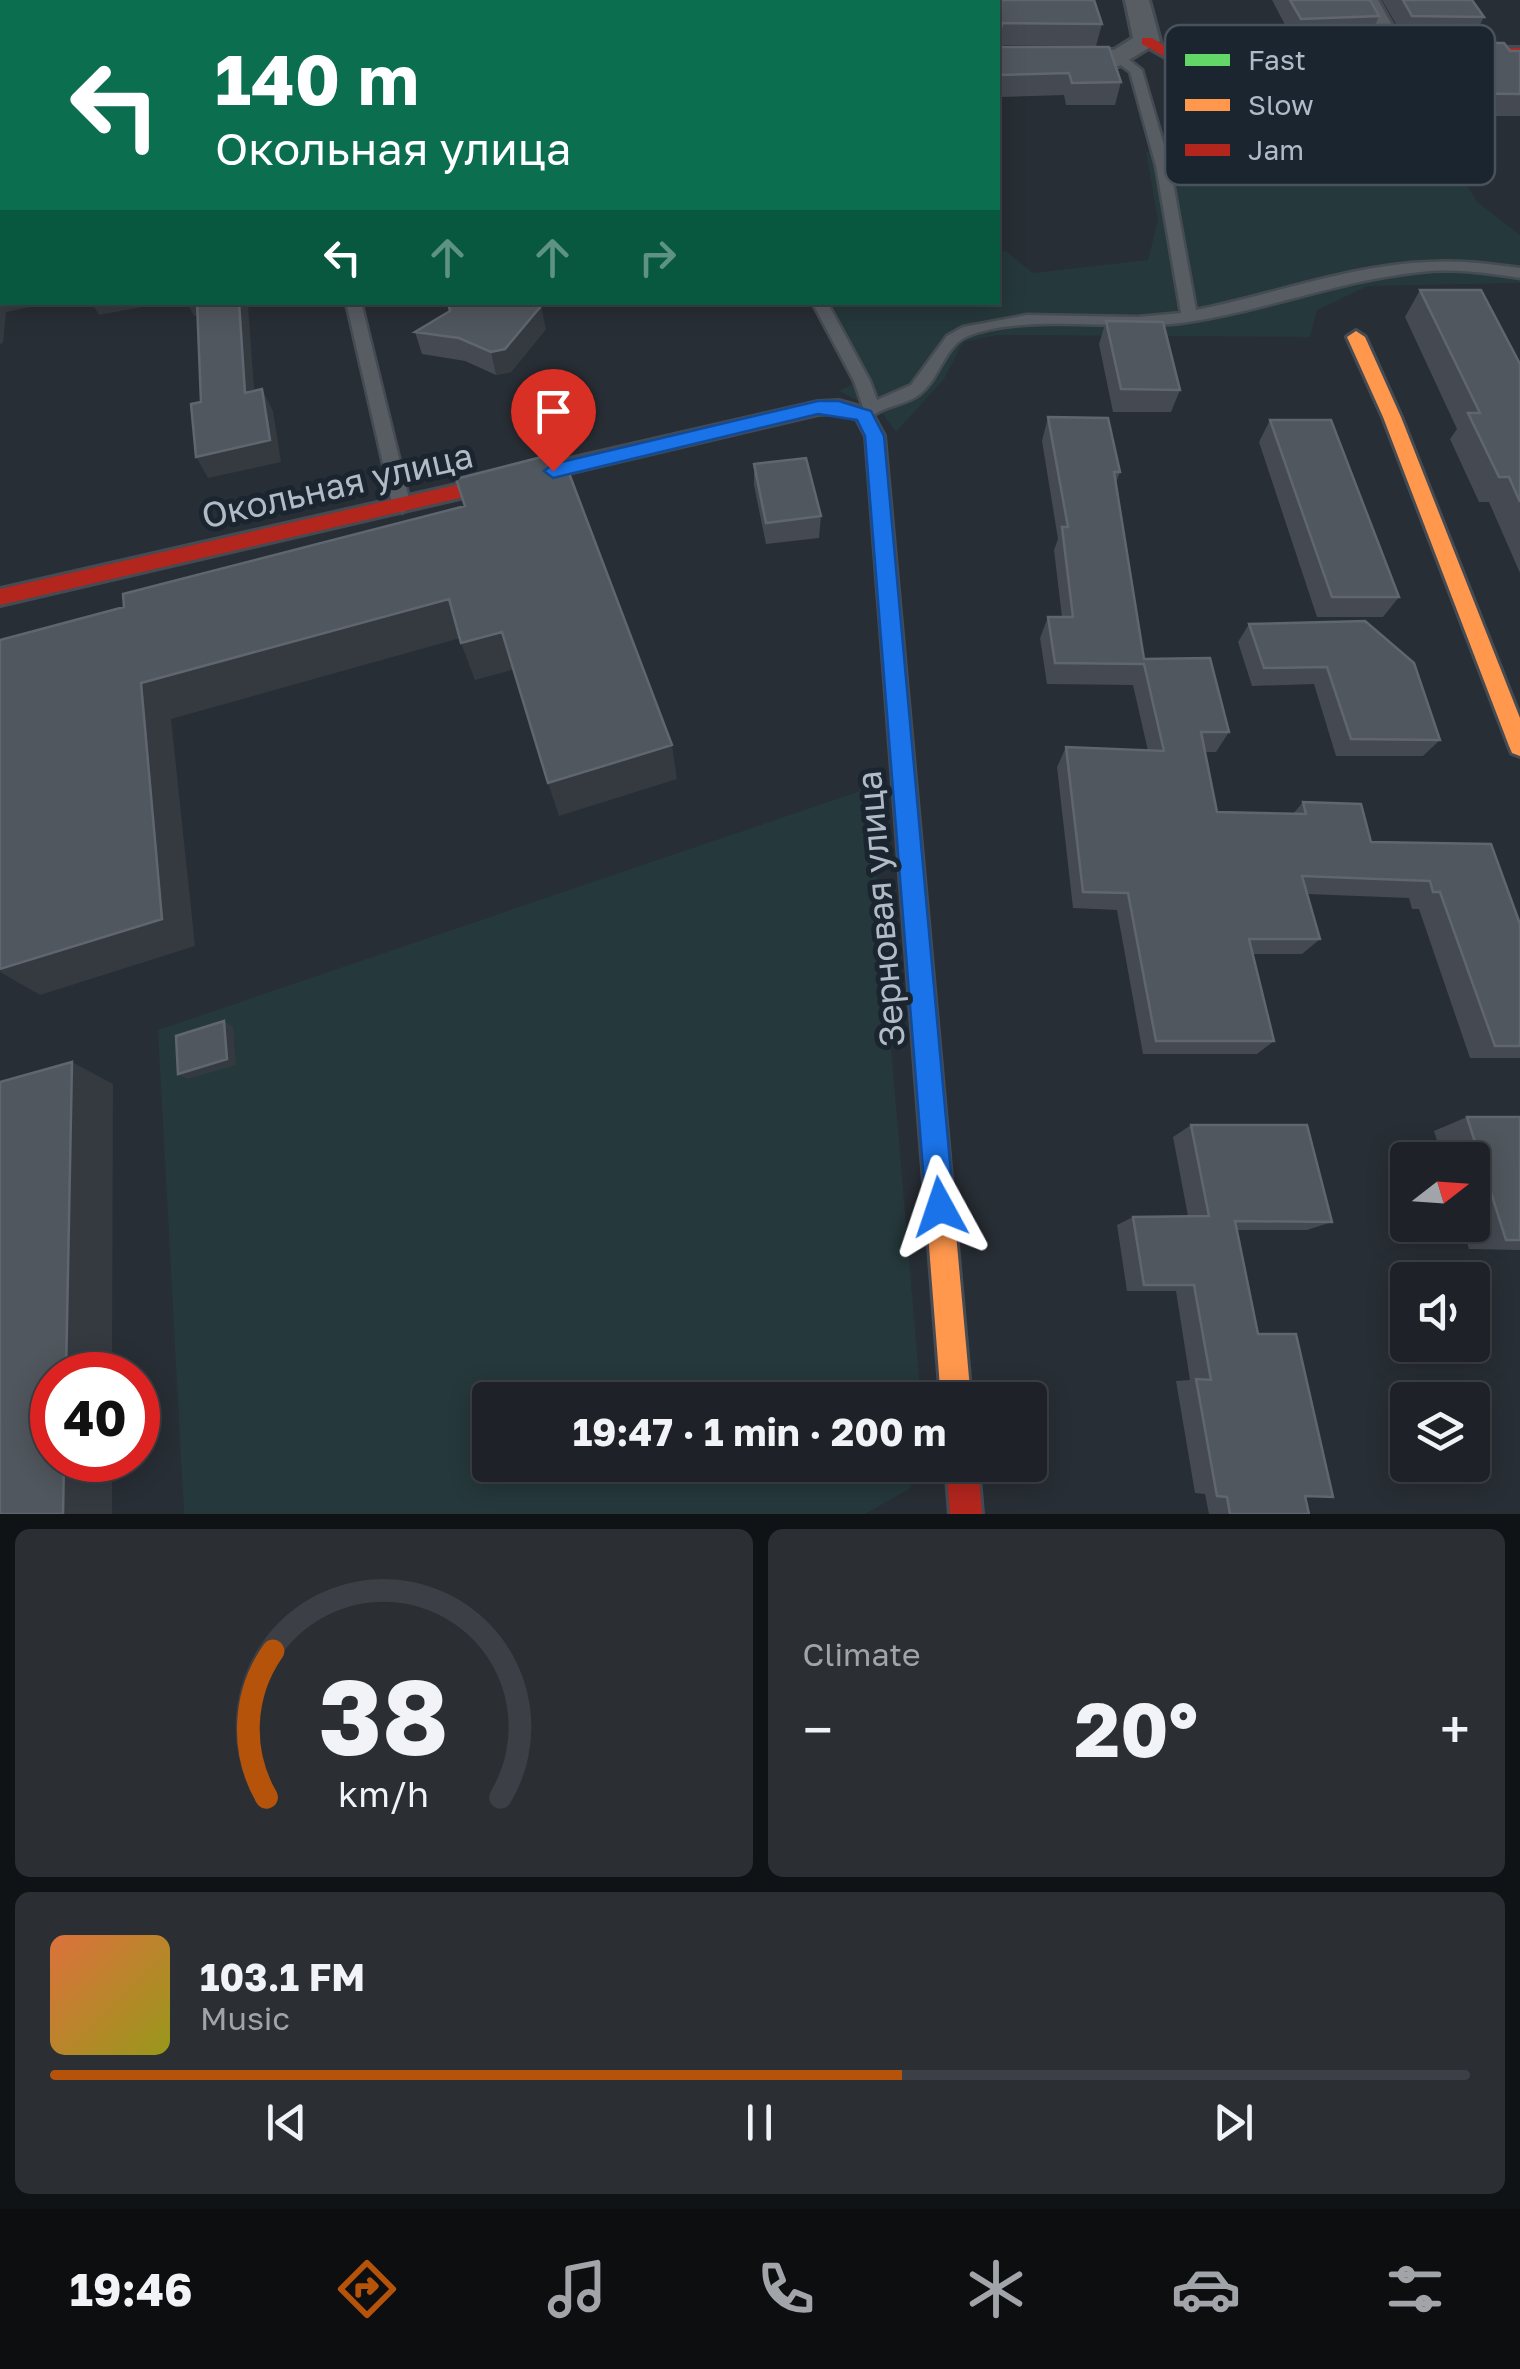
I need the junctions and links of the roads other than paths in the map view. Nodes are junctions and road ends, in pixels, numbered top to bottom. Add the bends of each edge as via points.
1 (1137, 0) edge
2 (1366, 0) edge
3 (1380, 25) edge
4 (1147, 41) junction
5 (1165, 52) edge
6 (1495, 52) edge
7 (1520, 52) edge
8 (1000, 57) edge
9 (1119, 58) junction
10 (1165, 178) edge
11 (1166, 185) edge
12 (1520, 272) edge
13 (354, 305) edge
14 (821, 305) edge
15 (1188, 316) junction
16 (1356, 337) dead end
17 (868, 411) junction
18 (402, 507) junction
19 (0, 597) edge
20 (1520, 746) edge
21 (954, 1382) edge
22 (963, 1482) edge
23 (966, 1514) edge

1 - 4 street
2 - 3 street
4 - 5 street
4 - 9 street
6 - 7 street
8 - 9 street
9 - 10 lane via 1136,70
11 - 15 lane
12 - 15 lane via 1414,268
13 - 18 lane
14 - 17 lane via 862,381
15 - 17 lane via 1137,322 1025,317 956,336 916,390
16 - 20 street
17 - 18 street, Окольная улица via 818,408
17 - 21 street, Зерновая улица
18 - 19 street, Окольная улица
22 - 23 street

